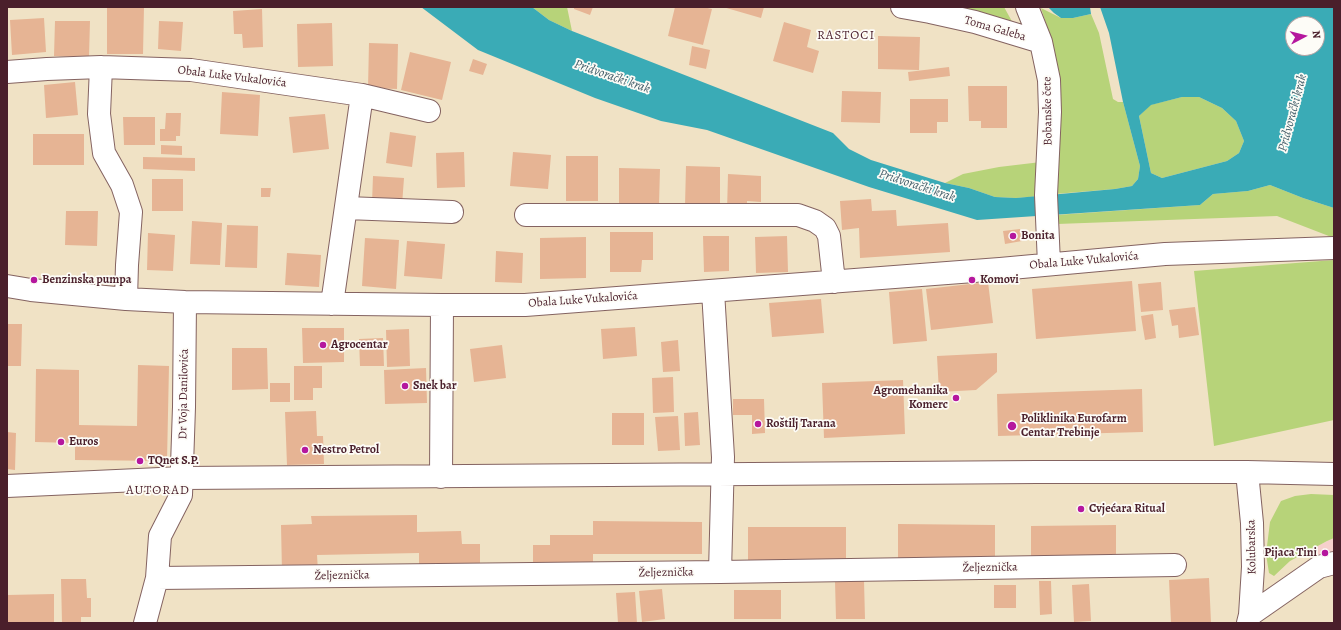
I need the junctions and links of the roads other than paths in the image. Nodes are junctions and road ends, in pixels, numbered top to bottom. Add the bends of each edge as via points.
1 (902, 7) edge
2 (1027, 7) edge
3 (1041, 42) junction
4 (101, 67) junction
5 (7, 72) edge
6 (362, 95) junction
7 (429, 112) dead end
8 (346, 208) junction
9 (452, 212) dead end
10 (526, 215) dead end
11 (1334, 248) edge
12 (1049, 264) junction
13 (834, 282) junction
14 (7, 286) edge
15 (713, 290) junction
16 (126, 299) junction
17 (185, 302) junction
18 (332, 304) junction
19 (442, 305) junction
20 (1247, 472) junction
21 (1334, 474) edge
22 (723, 475) junction
23 (441, 477) junction
24 (182, 478) junction
25 (7, 486) edge
26 (1334, 563) edge
27 (1175, 565) dead end
28 (720, 572) junction
29 (157, 578) junction
30 (1250, 619) edge
31 (145, 623) edge

1 - 3 street, Toma Galeba via 975,22
2 - 3 street, Bobanske čete
3 - 12 street, Bobanske čete via 1049,80
4 - 5 street, Obala Luke Vukalovića
4 - 6 street, Obala Luke Vukalovića via 191,70
4 - 16 street via 99,114 104,153 122,185 131,212
6 - 7 street, Obala Luke Vukalovića
6 - 8 street
8 - 9 street
8 - 18 street
10 - 13 street via 798,215 825,228 829,236
11 - 12 street, Obala Luke Vukalovića via 1165,254
12 - 13 street, Obala Luke Vukalovića
13 - 15 street, Obala Luke Vukalovića
14 - 16 street, Obala Luke Vukalovića
15 - 19 street, Obala Luke Vukalovića via 525,305
15 - 22 street
16 - 17 street, Obala Luke Vukalovića
17 - 18 street, Obala Luke Vukalovića
17 - 24 street, Dr Voja Danilovića
18 - 19 street, Obala Luke Vukalovića
19 - 23 street
20 - 21 street
20 - 22 street
20 - 30 street, Kolubarska via 1253,567
22 - 23 street
22 - 28 street
23 - 24 street
24 - 25 street
24 - 29 street, Dr Voja Danilovića via 181,495 160,536
26 - 30 street via 1320,567
27 - 28 street, Željeznička
28 - 29 street, Željeznička
29 - 31 street, Dr Voja Danilovića

